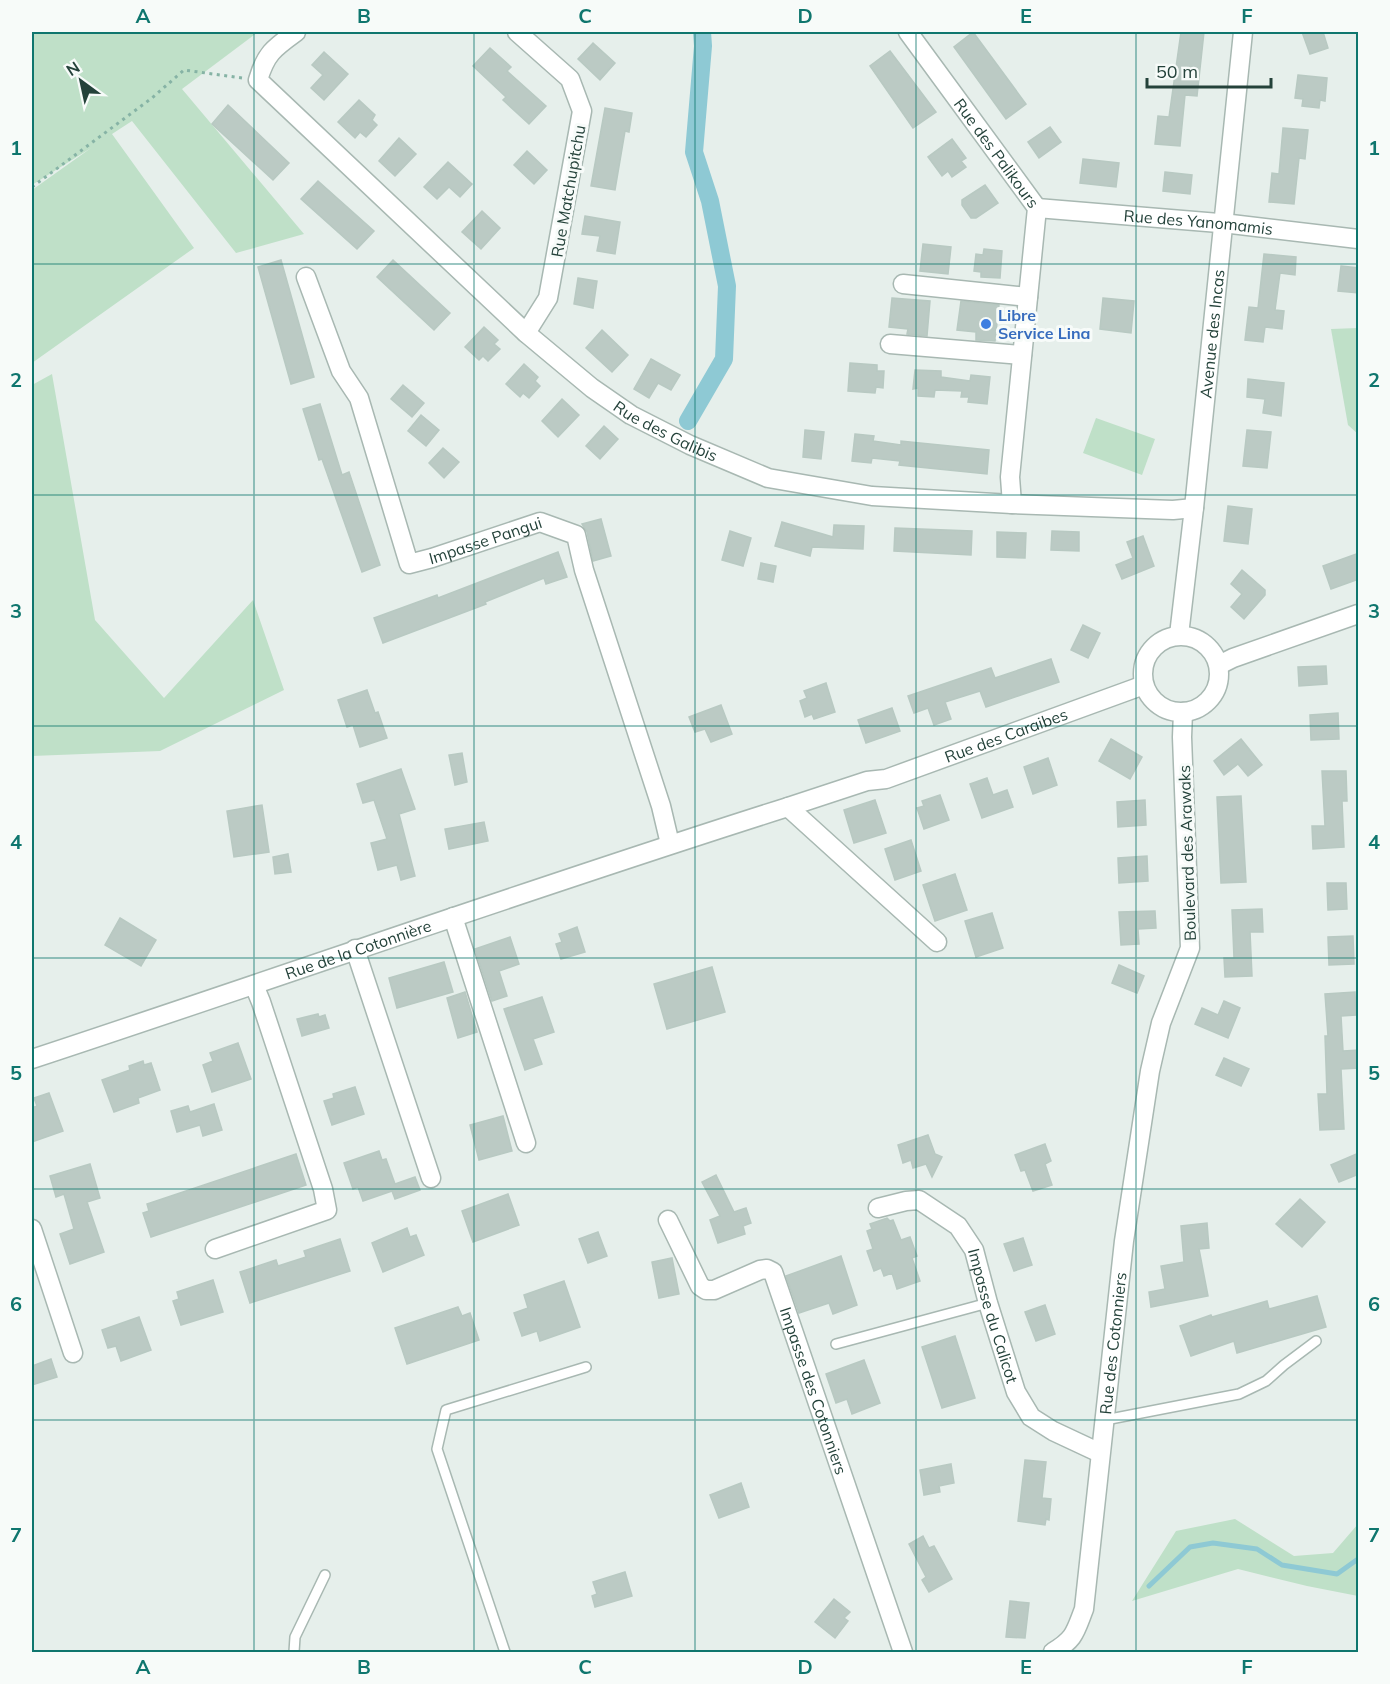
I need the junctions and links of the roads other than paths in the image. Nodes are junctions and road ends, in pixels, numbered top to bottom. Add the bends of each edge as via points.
1 (296, 32) edge
2 (517, 32) edge
3 (908, 32) edge
4 (1243, 32) edge
5 (1037, 208) junction
6 (1223, 224) junction
7 (1359, 238) edge
8 (306, 277) dead end
9 (903, 284) dead end
10 (1028, 297) junction
11 (526, 333) junction
12 (890, 344) dead end
13 (1022, 355) junction
14 (1012, 504) junction
15 (1194, 508) junction
16 (1359, 614) edge
17 (1179, 635) junction
18 (1219, 665) junction
19 (1144, 685) junction
20 (1183, 712) junction
21 (788, 807) junction
22 (677, 842) junction
23 (453, 917) junction
24 (937, 942) dead end
25 (355, 949) junction
26 (254, 985) junction
27 (1161, 1023) joint
28 (32, 1059) edge
29 (526, 1143) dead end
30 (431, 1178) dead end
31 (878, 1208) dead end
32 (668, 1220) dead end
33 (32, 1229) edge
34 (215, 1249) dead end
35 (988, 1303) junction
36 (1316, 1341) dead end
37 (836, 1344) dead end
38 (73, 1353) dead end
39 (586, 1367) dead end
40 (1105, 1420) junction
41 (1100, 1453) junction
42 (325, 1575) dead end
43 (294, 1653) edge
44 (505, 1653) edge
45 (903, 1653) edge
46 (1053, 1653) edge

1 - 11 street, Rue des Galibis via 272,50 258,80
2 - 11 street, Rue Matchupitchu via 570,79 582,111 548,298
3 - 5 street, Rue des Palikours
4 - 6 street, Avenue des Incas
5 - 6 street, Rue des Yanomamis
5 - 10 street, Rue des Palikours
6 - 7 street, Rue des Yanomamis
6 - 15 street, Avenue des Incas
8 - 22 street, Impasse Pangui via 341,371 359,398 409,564 540,522 576,535 661,806
9 - 10 street
10 - 13 street, Rue des Palikours
11 - 14 street, Rue des Galibis via 592,388 632,415 768,478 872,496
12 - 13 street
13 - 14 street, Rue des Palikours via 1010,477
14 - 15 street, Rue des Galibis
15 - 17 street, Avenue des Incas
16 - 18 street
17 - 18 street via 1208,646
17 - 19 street via 1165,638 1145,658
18 - 20 street via 1215,691 1207,702
19 - 20 street via 1148,695 1163,708
19 - 21 street, Rue des Caraibes via 886,779 867,781
20 - 27 street, Boulevard des Arawaks via 1190,948
21 - 22 street, Rue de la Cotonnière
21 - 24 street
22 - 23 street, Rue de la Cotonnière
23 - 25 street, Rue de la Cotonnière
23 - 29 street
25 - 26 street, Rue de la Cotonnière
25 - 30 street
26 - 28 street, Rue de la Cotonnière
26 - 34 street via 327,1210
27 - 40 street, Rue des Cotonniers via 1124,1240
31 - 35 street, Impasse du Calicot via 919,1200 958,1226 974,1250
32 - 45 street, Impasse des Cotonniers via 700,1286 706,1290 760,1270 773,1272
33 - 38 street
35 - 37 lane
35 - 41 street, Impasse du Calicot via 1016,1392 1031,1417
36 - 40 lane via 1266,1380 1239,1394
39 - 44 lane via 446,1410 437,1449
40 - 41 street, Rue des Cotonniers
41 - 46 street, Rue des Cotonniers via 1084,1609 1068,1643
42 - 43 lane via 295,1637

